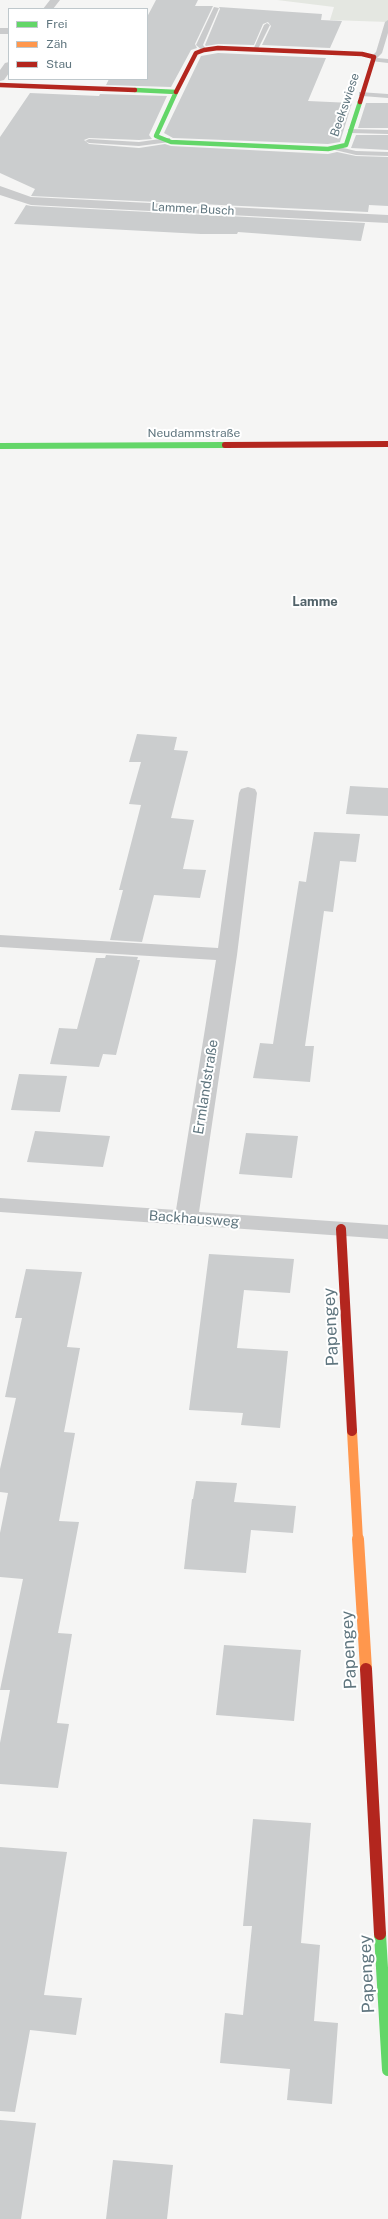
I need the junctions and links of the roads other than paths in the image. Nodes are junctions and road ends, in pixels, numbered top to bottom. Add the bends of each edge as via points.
1 (55, 0) edge
2 (49, 8) edge
3 (216, 8) dead end
4 (388, 22) edge
5 (267, 25) dead end
6 (255, 49) junction
7 (204, 50) junction
8 (373, 59) junction
9 (388, 61) edge
10 (8, 66) edge
11 (0, 78) edge
12 (0, 85) edge
13 (176, 92) junction
14 (362, 94) junction
15 (388, 96) edge
16 (351, 131) junction
17 (388, 132) edge
18 (167, 140) junction
19 (89, 141) dead end
20 (338, 148) junction
21 (388, 154) edge
22 (0, 190) edge
23 (388, 218) edge
24 (388, 444) edge
25 (0, 446) edge
26 (248, 793) dead end
27 (0, 941) edge
28 (226, 955) junction
29 (0, 1205) edge
30 (186, 1219) junction
31 (341, 1229) junction
32 (388, 1232) edge
33 (388, 2070) edge

1 - 2 street
3 - 7 lane via 199,45
4 - 8 lane via 379,53
5 - 6 lane
6 - 7 street, Beekswiese
6 - 8 street, Beekswiese via 362,54
7 - 13 street via 196,53
8 - 9 lane
8 - 14 street, Beekswiese
10 - 11 street
12 - 13 street
13 - 18 street via 156,136
14 - 15 lane
14 - 16 street, Beekswiese
16 - 17 lane
16 - 20 street, Beekswiese via 346,145
18 - 19 lane via 139,144
18 - 20 street, Beekswiese
20 - 21 lane
22 - 23 street, Lammer Busch via 31,201
24 - 25 street, Neudammstraße
26 - 28 street, Ermlandstraße
27 - 28 street
28 - 30 street, Ermlandstraße
29 - 30 street, Backhausweg
30 - 31 street, Backhausweg
31 - 32 street, Backhausweg
31 - 33 street, Papengey

